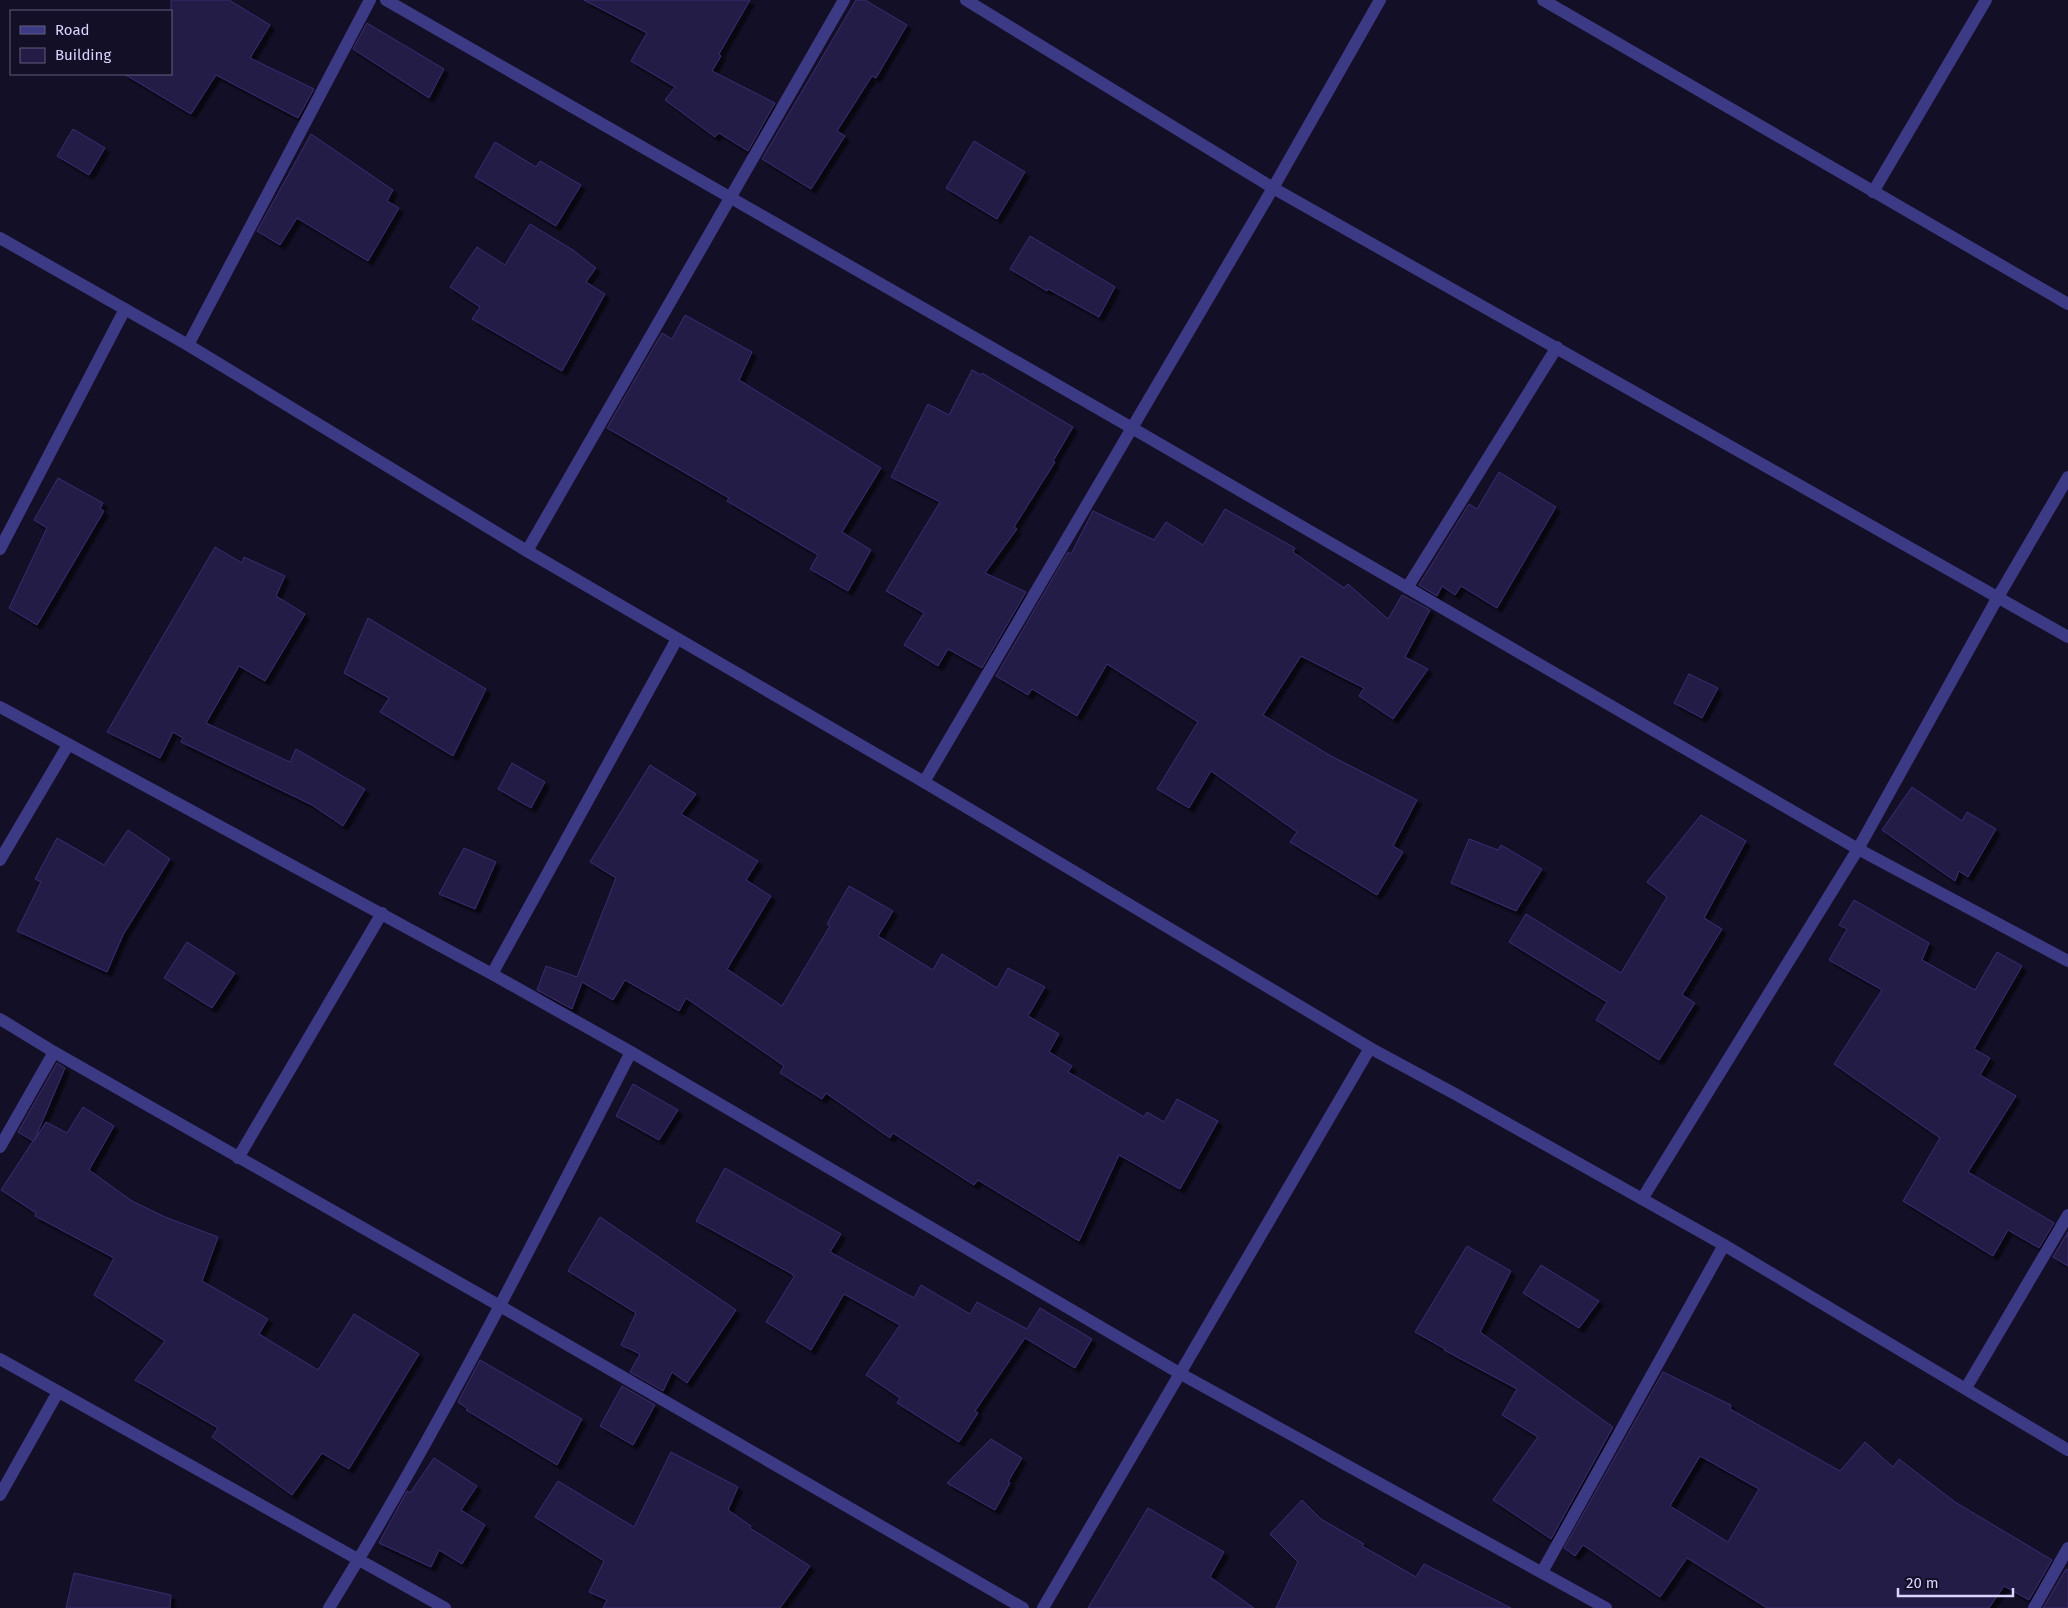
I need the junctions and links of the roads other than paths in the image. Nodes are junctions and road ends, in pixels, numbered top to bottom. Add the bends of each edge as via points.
1 (370, 0) edge
2 (386, 0) edge
3 (844, 0) edge
4 (966, 0) edge
5 (1380, 0) edge
6 (1543, 0) edge
7 (1986, 0) edge
8 (1274, 188) junction
9 (1873, 192) junction
10 (730, 197) junction
11 (0, 238) edge
12 (2068, 304) edge
13 (125, 309) junction
14 (188, 344) junction
15 (1557, 346) junction
16 (1132, 428) junction
17 (2068, 477) edge
18 (0, 549) edge
19 (527, 552) junction
20 (1407, 588) junction
21 (1998, 596) junction
22 (2068, 637) edge
23 (676, 639) junction
24 (0, 707) edge
25 (68, 745) junction
26 (924, 782) junction
27 (1858, 849) junction
28 (0, 860) edge
29 (382, 913) junction
30 (2068, 960) edge
31 (492, 974) junction
32 (0, 1019) edge
33 (1370, 1048) junction
34 (54, 1052) junction
35 (631, 1052) junction
36 (0, 1147) edge
37 (238, 1158) junction
38 (1642, 1199) junction
39 (2068, 1215) edge
40 (1724, 1245) junction
41 (500, 1306) junction
42 (0, 1359) edge
43 (1181, 1374) junction
44 (1966, 1388) junction
45 (58, 1392) junction
46 (2068, 1450) edge
47 (0, 1495) edge
48 (2068, 1548) edge
49 (359, 1559) junction
50 (1542, 1572) junction
51 (329, 1608) edge
52 (445, 1608) edge
53 (1023, 1608) edge
54 (1044, 1608) edge
55 (1606, 1608) edge
56 (2034, 1608) edge

1 - 14 street
2 - 10 street
3 - 10 street
4 - 8 street
5 - 8 street
6 - 9 street
7 - 9 street
8 - 15 street
8 - 16 street
9 - 12 street
10 - 16 street
10 - 19 street
11 - 13 street
13 - 14 street
13 - 18 street
14 - 19 street
15 - 20 street
15 - 21 street
16 - 20 street
16 - 26 street
17 - 21 street
19 - 23 street
20 - 27 street
21 - 22 street
21 - 27 street
23 - 26 street
23 - 31 street
24 - 25 street
25 - 28 street
25 - 29 street
26 - 33 street
27 - 30 street
27 - 38 street
29 - 31 street
29 - 37 street
31 - 35 street
32 - 34 street
33 - 38 street
33 - 43 street
34 - 36 street
34 - 37 street
35 - 41 street
35 - 43 street
37 - 41 street
38 - 40 street
39 - 44 street
40 - 44 street
40 - 50 street
41 - 49 street
41 - 53 street
42 - 45 street
43 - 50 street
43 - 54 street
44 - 46 street
45 - 47 street
45 - 49 street
48 - 56 street
49 - 51 street
49 - 52 street
50 - 55 street

